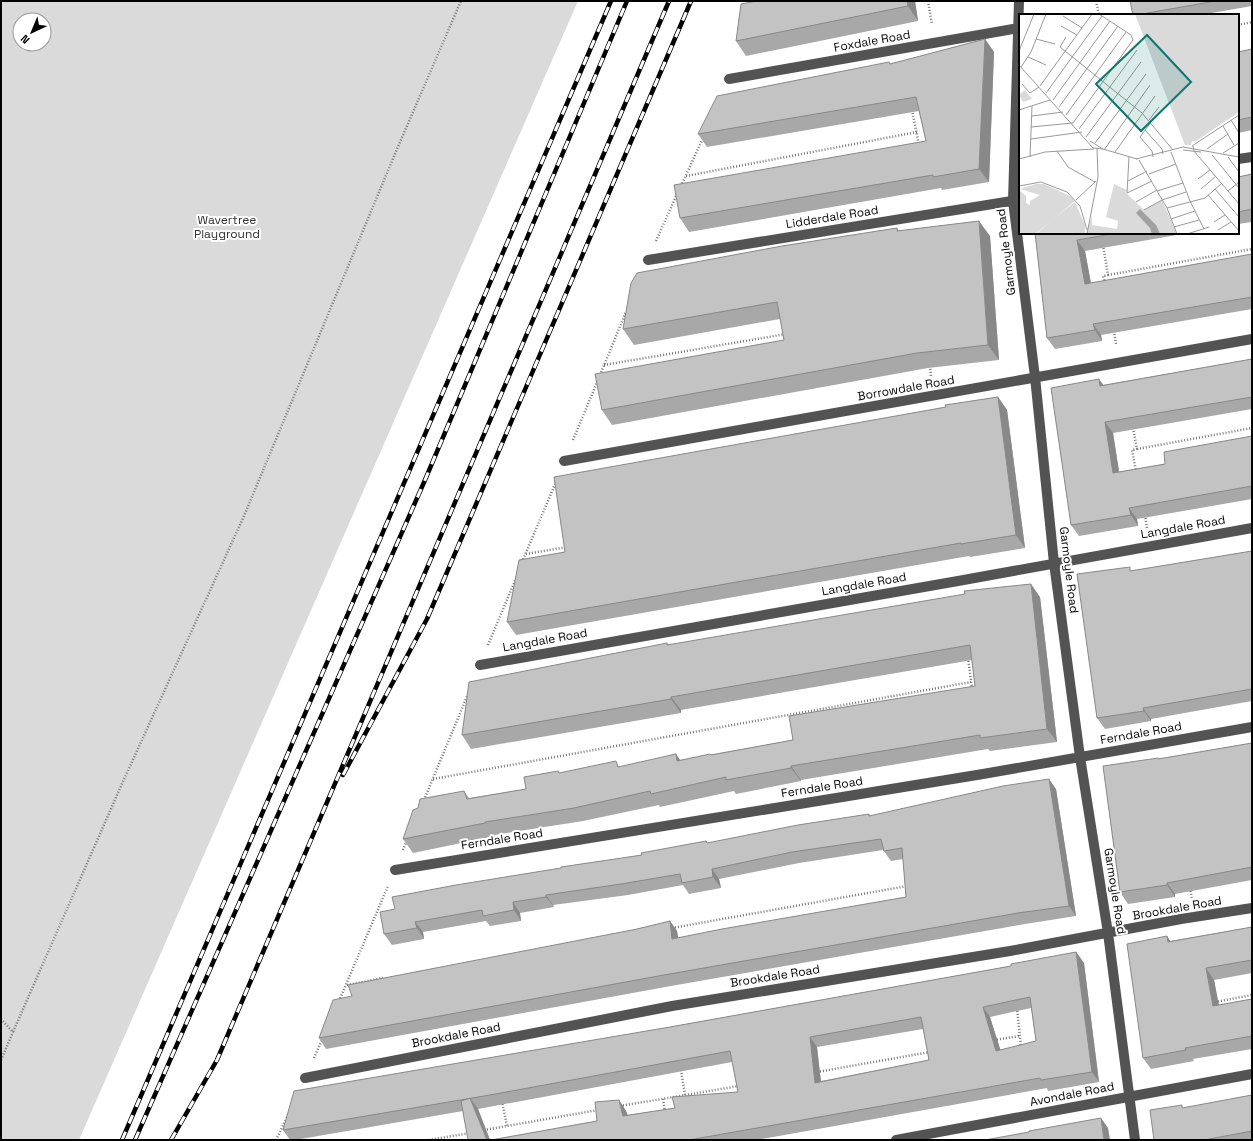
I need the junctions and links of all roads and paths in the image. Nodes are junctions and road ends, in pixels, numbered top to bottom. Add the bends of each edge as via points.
1 (461, 1) edge
2 (928, 1) edge
3 (1019, 1) edge
4 (1096, 1) edge
5 (1099, 14) edge
6 (1252, 22) edge
7 (1239, 25) edge
8 (1019, 28) junction
9 (935, 42) junction
10 (729, 79) dead end
11 (912, 109) edge
12 (917, 132) junction
13 (704, 135) edge
14 (919, 147) edge
15 (1252, 157) edge
16 (1239, 159) edge
17 (685, 176) junction
18 (1016, 200) edge
19 (1019, 230) edge
20 (1019, 234) edge
21 (1102, 240) edge
22 (1252, 249) edge
23 (648, 260) joint
24 (1108, 274) junction
25 (1106, 290) edge
26 (628, 309) edge
27 (1113, 326) edge
28 (791, 333) edge
29 (1252, 339) edge
30 (1120, 362) junction
31 (604, 365) junction
32 (930, 365) edge
33 (1034, 377) junction
34 (934, 396) junction
35 (1133, 427) edge
36 (1252, 428) edge
37 (1137, 449) junction
38 (564, 461) junction
39 (1136, 472) edge
40 (1144, 509) edge
41 (1252, 528) edge
42 (573, 546) edge
43 (1151, 546) junction
44 (526, 554) junction
45 (1054, 563) junction
46 (520, 568) edge
47 (517, 574) edge
48 (967, 651) edge
49 (480, 665) joint
50 (971, 682) junction
51 (972, 690) edge
52 (468, 693) edge
53 (1252, 727) edge
54 (1080, 757) junction
55 (433, 778) junction
56 (421, 807) edge
57 (409, 835) edge
58 (395, 870) junction
59 (1189, 880) edge
60 (910, 886) edge
61 (1252, 908) edge
62 (1196, 917) junction
63 (667, 929) edge
64 (1108, 933) junction
65 (386, 978) edge
66 (347, 985) junction
67 (1252, 995) edge
68 (1213, 1002) edge
69 (1016, 1005) edge
70 (337, 1006) edge
71 (1, 1019) edge
72 (13, 1032) junction
73 (324, 1035) edge
74 (1020, 1036) junction
75 (988, 1041) edge
76 (934, 1051) edge
77 (1022, 1052) edge
78 (1, 1060) edge
79 (680, 1066) edge
80 (810, 1073) edge
81 (1252, 1074) edge
82 (305, 1078) joint
83 (740, 1085) edge
84 (500, 1095) edge
85 (686, 1095) junction
86 (1129, 1096) junction
87 (663, 1099) junction
88 (616, 1107) edge
89 (601, 1110) edge
90 (289, 1113) edge
91 (666, 1113) edge
92 (507, 1126) junction
93 (478, 1131) edge
94 (471, 1133) edge
95 (436, 1139) edge
96 (276, 1140) edge
97 (429, 1140) edge
98 (896, 1140) edge
99 (1135, 1140) edge

1 - 72 path via 244,516
2 - 9 path
3 - 8 street, Garmoyle Road
4 - 5 path
6 - 7 path
8 - 9 street, Foxdale Road
8 - 18 street, Garmoyle Road
9 - 10 street, Foxdale Road
11 - 12 path
12 - 14 path
12 - 17 path
13 - 17 path
15 - 16 street
17 - 23 path
18 - 19 street, Garmoyle Road
18 - 23 street, Lidderdale Road
20 - 33 street, Garmoyle Road
21 - 24 path
22 - 24 path
24 - 25 path via 1103,276
26 - 31 path
27 - 30 path
28 - 31 path
29 - 30 street, Borrowdale Road
30 - 33 street, Borrowdale Road
31 - 38 path
32 - 34 path
33 - 34 street, Borrowdale Road
33 - 45 street, Garmoyle Road
34 - 38 street, Borrowdale Road
35 - 37 path
36 - 37 path
37 - 39 path via 1132,450
38 - 44 path
40 - 43 path
41 - 43 street, Langdale Road
42 - 44 path
43 - 45 street, Langdale Road
44 - 46 path
45 - 49 street, Langdale Road
45 - 54 street, Garmoyle Road
47 - 49 path
48 - 50 path
50 - 51 path
50 - 55 path
52 - 55 path
53 - 54 street, Ferndale Road
54 - 58 street, Ferndale Road
54 - 64 street, Garmoyle Road
55 - 56 path
57 - 58 path
58 - 66 path
59 - 62 path
60 - 63 path
61 - 62 street, Brookdale Road
62 - 64 street, Brookdale Road
64 - 82 street, Brookdale Road via 1010,952 672,1006
64 - 86 street, Garmoyle Road
65 - 66 path
66 - 70 path
67 - 68 path
69 - 74 path
71 - 72 path
72 - 78 path
73 - 82 path
74 - 75 path
74 - 77 path
76 - 80 path
79 - 85 path
81 - 86 street, Avondale Road
83 - 85 path
84 - 92 path
85 - 87 path
86 - 98 street, Avondale Road
86 - 99 street, Garmoyle Road
87 - 88 path
87 - 91 path
89 - 92 path
90 - 96 path
92 - 93 path
94 - 95 path
95 - 97 path

